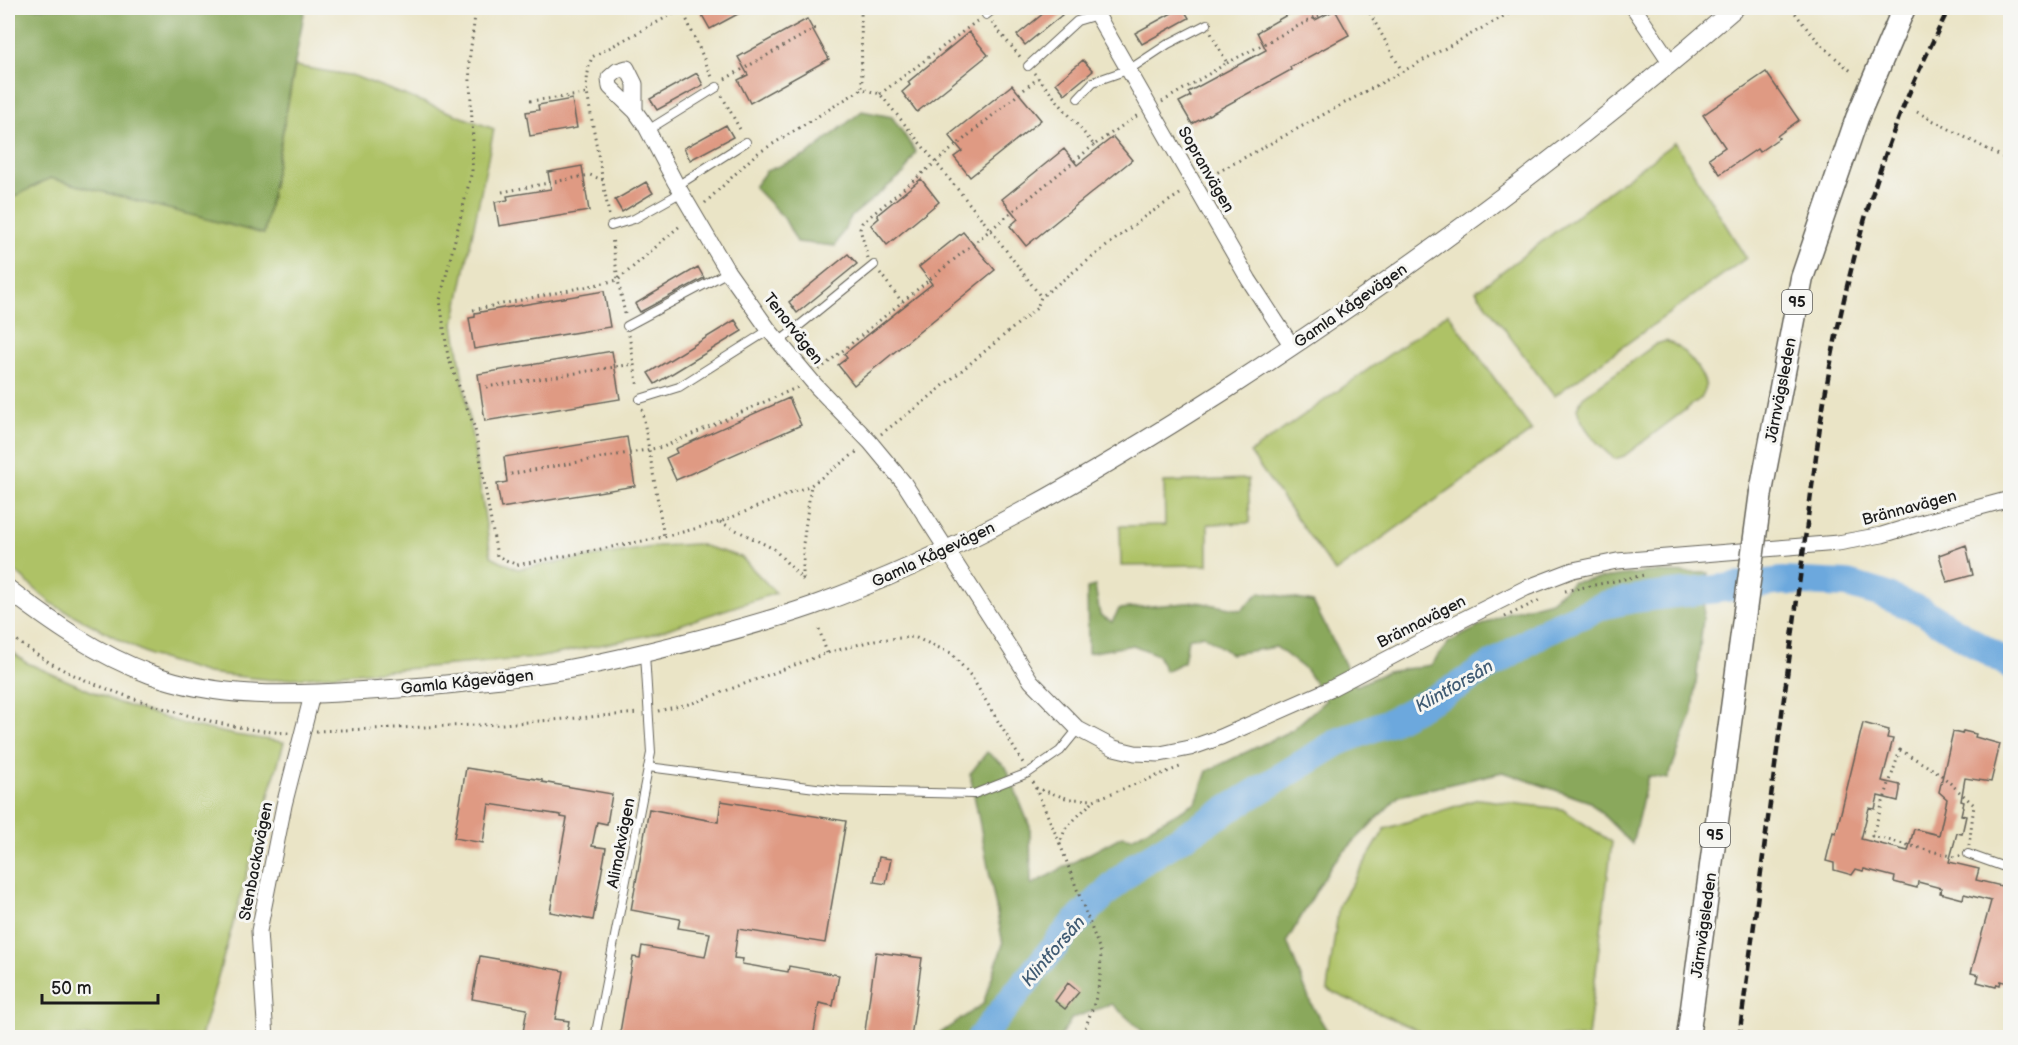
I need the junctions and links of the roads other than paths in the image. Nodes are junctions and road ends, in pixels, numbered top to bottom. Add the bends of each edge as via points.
1 (995, 8) edge
2 (1634, 8) edge
3 (1735, 8) edge
4 (1904, 8) edge
5 (1100, 10) edge
6 (986, 15) road end
7 (1207, 24) road end
8 (1671, 63) junction
9 (1028, 66) road end
10 (1130, 69) junction
11 (716, 86) road end
12 (1078, 98) dead end
13 (635, 111) dead end
14 (648, 129) junction
15 (746, 141) dead end
16 (680, 189) junction
17 (610, 226) road end
18 (874, 265) road end
19 (728, 272) junction
20 (627, 326) road end
21 (774, 336) junction
22 (1292, 346) junction
23 (640, 399) road end
24 (2010, 500) edge
25 (948, 550) junction
26 (8, 589) edge
27 (645, 652) junction
28 (312, 695) junction
29 (1078, 729) junction
30 (648, 767) junction
31 (1968, 854) road end
32 (2010, 869) edge
33 (266, 1038) edge
34 (595, 1038) edge
35 (1688, 1038) edge

1 - 6 lane
2 - 8 street
3 - 8 street, Gamla Kågevägen
4 - 35 main road, Järnvägsleden / 95, bridge via 1857,118 1802,278 1761,492
5 - 9 lane via 1077,21
5 - 10 street, Sopranvägen
7 - 10 lane
8 - 22 street, Gamla Kågevägen via 1472,219
10 - 12 lane via 1093,82
10 - 22 street, Sopranvägen via 1249,280
11 - 14 lane
13 - 14 street, Tenorvägen
14 - 16 street, Tenorvägen
15 - 16 lane
16 - 17 lane via 634,219
16 - 19 street, Tenorvägen
18 - 21 lane
19 - 20 lane
19 - 21 street, Tenorvägen
21 - 23 lane via 679,387
21 - 25 street, Tenorvägen via 904,483
22 - 25 street, Gamla Kågevägen via 1142,443
24 - 29 street, Brännavägen via 1882,536 1628,560 1573,570 1507,598 1330,689 1190,748 1160,754 1135,753 1114,748
25 - 27 street, Gamla Kågevägen via 812,606
25 - 29 street, Brännavägen via 1031,681
26 - 28 street, Gamla Kågevägen via 71,634 149,674 200,688
27 - 28 street, Gamla Kågevägen via 539,674
27 - 30 lane, Alimakvägen via 650,713
28 - 33 street, Stenbackavägen via 284,805 259,931
29 - 30 lane via 1060,751 1028,772 974,794 840,791
30 - 34 lane, Alimakvägen
31 - 32 lane

